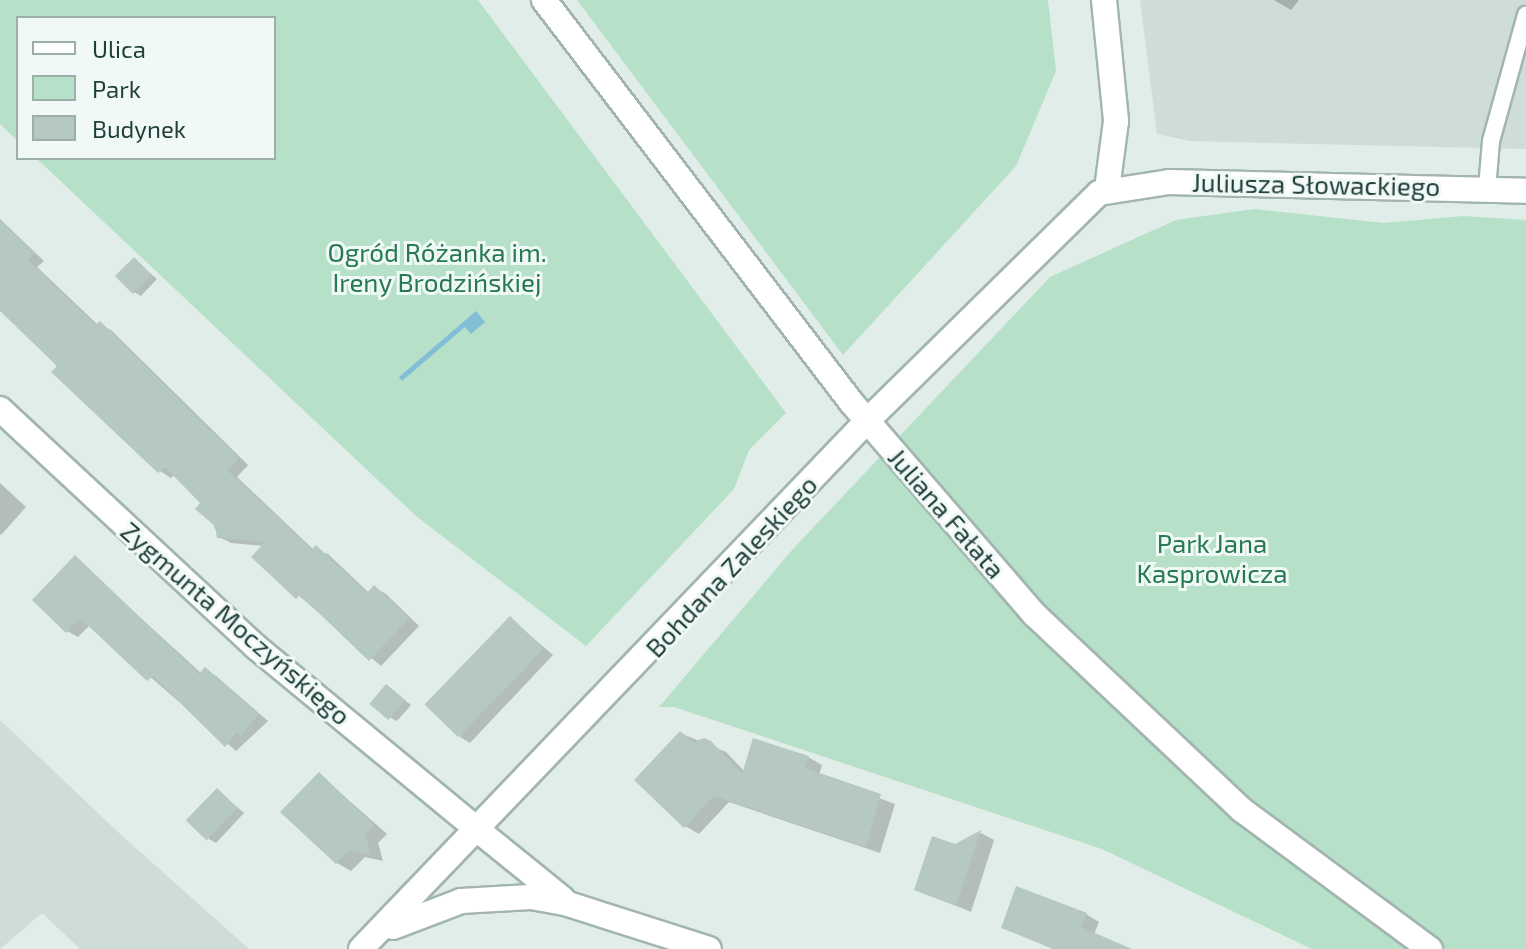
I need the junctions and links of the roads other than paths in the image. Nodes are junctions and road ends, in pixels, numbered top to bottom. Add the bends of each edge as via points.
1 (544, 0) edge
2 (1104, 0) edge
3 (1526, 15) edge
4 (1107, 189) junction
5 (1487, 189) junction
6 (1526, 191) edge
7 (0, 409) edge
8 (867, 421) junction
9 (479, 831) junction
10 (583, 908) junction
11 (367, 943) edge
12 (694, 947) edge
13 (1430, 949) edge

1 - 8 street, Juliana Fałata
2 - 4 street via 1116,121
3 - 5 lane via 1491,141
4 - 5 street, Juliusza Słowackiego via 1169,182
4 - 8 street, Bohdana Zaleskiego via 1033,253
5 - 6 street, Juliusza Słowackiego
7 - 9 street, Zygmunta Moczyńskiego via 256,647
8 - 9 street, Bohdana Zaleskiego
8 - 13 street, Juliana Fałata via 1014,592 1110,690 1242,810
9 - 10 street, Zygmunta Moczyńskiego via 536,882
9 - 11 street, Bohdana Zaleskiego
10 - 11 street via 531,897 473,899 432,909
10 - 12 street

